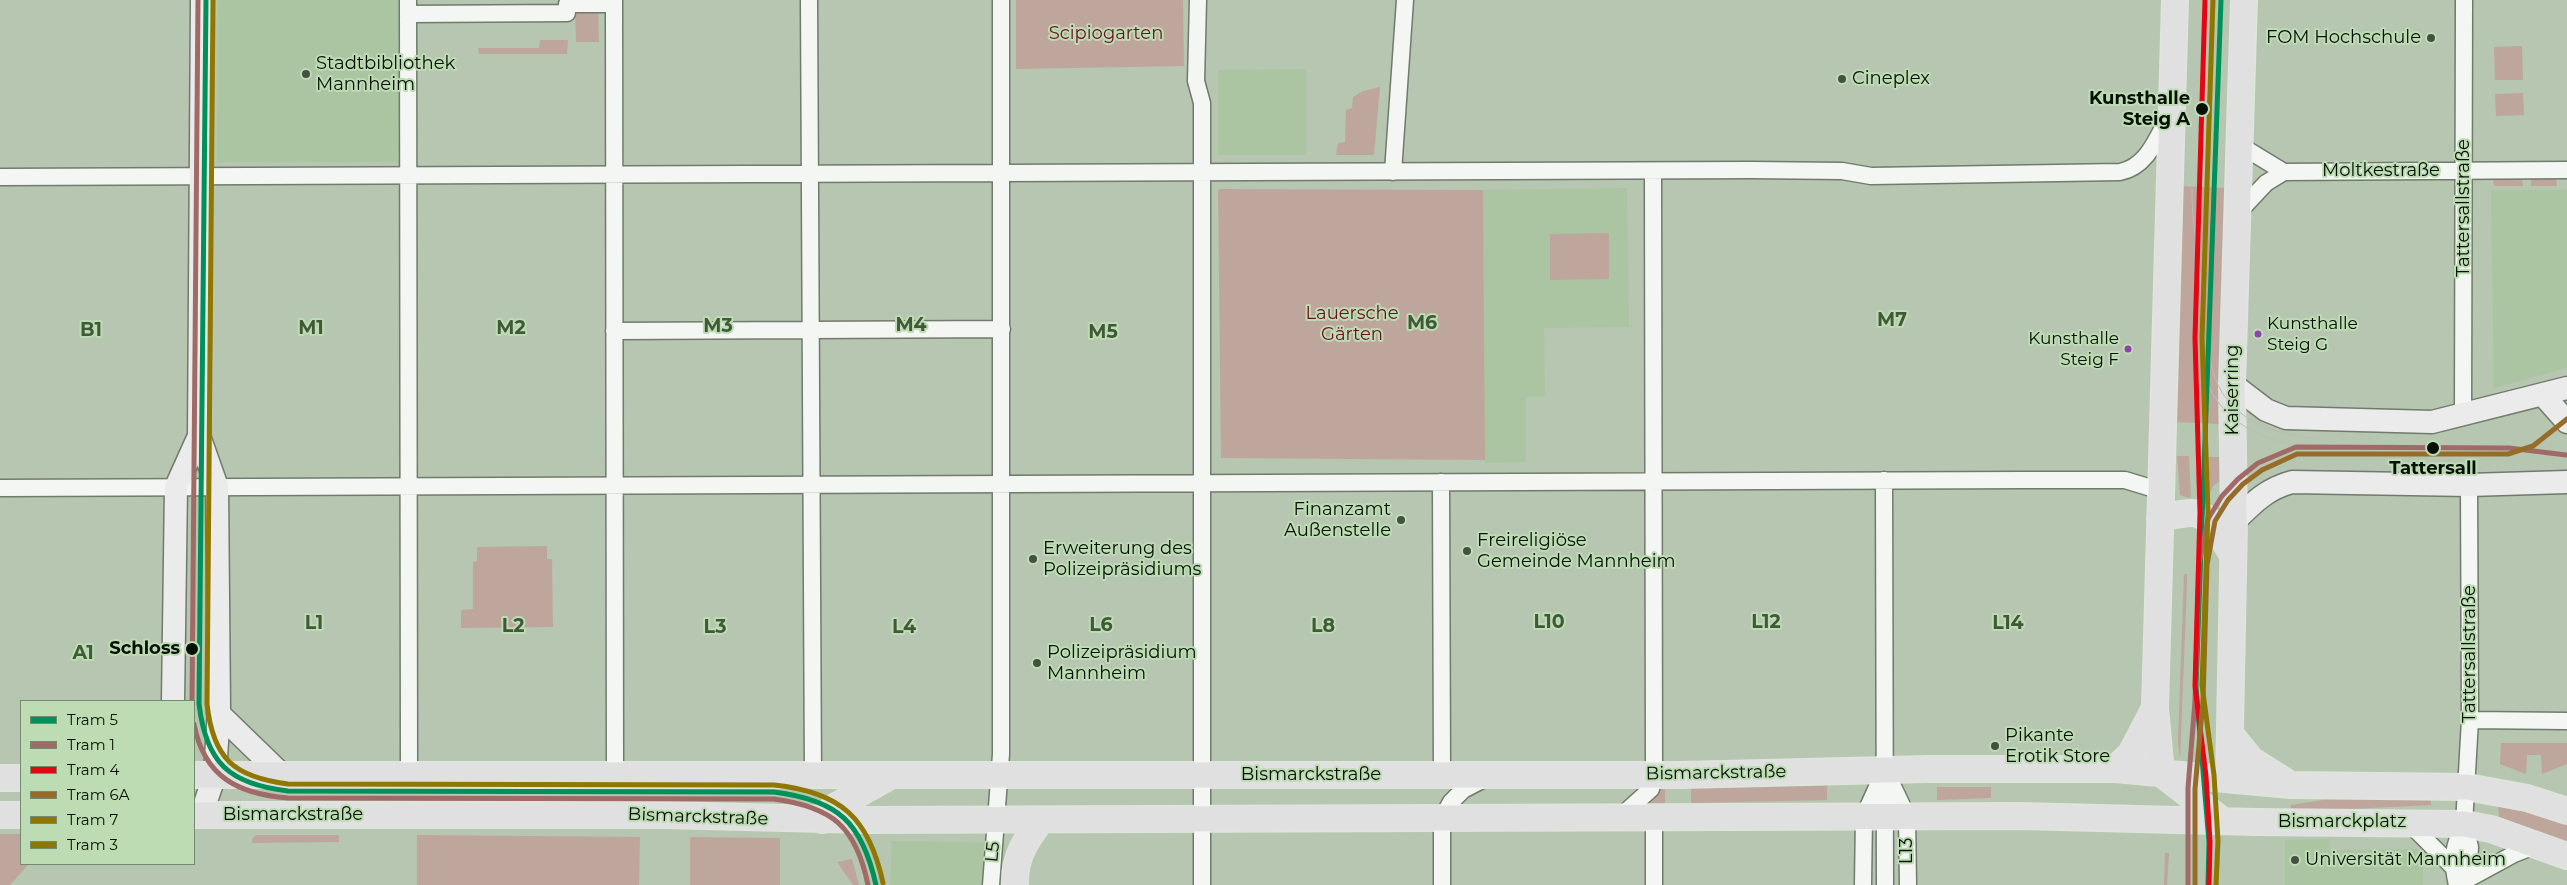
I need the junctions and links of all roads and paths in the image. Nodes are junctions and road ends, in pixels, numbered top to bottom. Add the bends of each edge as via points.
1 (202, 0) edge
2 (809, 0) edge
3 (1001, 0) edge
4 (1198, 0) edge
5 (1405, 0) edge
6 (2175, 0) edge
7 (2244, 0) edge
8 (2464, 0) edge
9 (614, 2) edge
10 (408, 7) edge
11 (2172, 110) junction
12 (2238, 144) junction
13 (2464, 170) junction
14 (2567, 170) edge
15 (1653, 171) junction
16 (1201, 172) junction
17 (1393, 172) junction
18 (2284, 172) junction
19 (1002, 173) junction
20 (811, 174) junction
21 (614, 175) junction
22 (201, 176) junction
23 (408, 176) junction
24 (0, 177) edge
25 (2236, 216) junction
26 (1002, 329) junction
27 (614, 330) junction
28 (811, 330) junction
29 (2232, 384) junction
30 (2567, 388) edge
31 (2543, 395) junction
32 (2463, 416) junction
33 (2567, 422) edge
34 (199, 436) junction
35 (1884, 480) junction
36 (1654, 481) junction
37 (1442, 482) junction
38 (2567, 482) edge
39 (1202, 483) junction
40 (811, 484) junction
41 (1002, 484) junction
42 (615, 485) junction
43 (2469, 485) junction
44 (408, 486) junction
45 (176, 487) junction
46 (217, 487) junction
47 (0, 488) edge
48 (2161, 490) junction
49 (2160, 518) junction
50 (2234, 522) junction
51 (2233, 555) junction
52 (173, 700) edge
53 (2155, 708) junction
54 (218, 713) junction
55 (2470, 720) junction
56 (2567, 722) edge
57 (2230, 734) junction
58 (2115, 769) junction
59 (1885, 770) junction
60 (2161, 773) junction
61 (409, 774) junction
62 (1001, 774) junction
63 (1202, 774) junction
64 (1493, 774) junction
65 (204, 775) edge
66 (282, 775) junction
67 (615, 775) junction
68 (1442, 775) junction
69 (1654, 775) junction
70 (813, 776) junction
71 (890, 776) junction
72 (0, 778) edge
73 (20, 778) edge
74 (2229, 780) junction
75 (2291, 785) junction
76 (2467, 787) junction
77 (2201, 804) junction
78 (196, 809) edge
79 (2567, 811) edge
80 (0, 815) edge
81 (20, 815) edge
82 (1885, 816) junction
83 (1620, 817) junction
84 (1654, 817) junction
85 (1442, 818) junction
86 (1202, 819) junction
87 (2170, 819) junction
88 (2220, 819) junction
89 (822, 820) junction
90 (997, 820) junction
91 (1041, 820) junction
92 (2408, 822) junction
93 (2464, 824) junction
94 (2537, 845) junction
95 (2567, 856) edge
96 (2453, 868) junction
97 (2463, 883) edge
98 (991, 885) edge
99 (1015, 885) edge
100 (1202, 885) edge
101 (1442, 885) edge
102 (1654, 885) edge
103 (1863, 885) edge
104 (1885, 885) edge
105 (1908, 885) edge

1 - 22 street
2 - 20 street
3 - 19 street, L5
4 - 16 street via 1196,81 1202,103
5 - 17 street
6 - 11 main road
7 - 12 main road, Kaiserring
8 - 13 street, Tattersallstraße
9 - 10 street via 567,4 567,14
9 - 21 street
10 - 23 street
11 - 15 street via 2144,158 2134,167 2120,172 1871,176 1842,171
11 - 48 main road
12 - 18 street
12 - 25 main road, Kaiserring
13 - 14 street, Moltkestraße
13 - 18 street, Moltkestraße
13 - 32 street, Tattersallstraße
15 - 17 street
15 - 36 street
16 - 17 street
16 - 19 street
16 - 39 street
18 - 25 street via 2266,182
19 - 20 street
19 - 26 street, L5
20 - 21 street
20 - 28 street
21 - 23 street
21 - 27 street
22 - 23 street
22 - 24 street
22 - 34 street
23 - 44 street
25 - 29 main road, Kaiserring
26 - 28 street
26 - 41 street, L5
27 - 28 street
27 - 42 street
28 - 40 street
29 - 32 street via 2266,410 2286,418 2432,422
29 - 50 main road, Kaiserring
30 - 31 street
31 - 32 street
31 - 33 street
34 - 45 street
34 - 46 street
35 - 36 street
35 - 48 street via 2125,480
35 - 59 street
36 - 37 street
36 - 69 street
37 - 39 street
37 - 68 street
38 - 43 street
39 - 41 street
39 - 63 street
40 - 41 street
40 - 42 street
40 - 70 street
41 - 62 street, L5
42 - 44 street
42 - 67 street
43 - 50 street via 2292,482 2260,495
43 - 55 street, Tattersallstraße
44 - 46 street
44 - 61 street
45 - 46 street
45 - 47 street
45 - 52 street
46 - 54 street
48 - 49 main road
49 - 51 main road via 2193,513 2201,516 2213,525
49 - 53 main road
50 - 51 main road, Kaiserring
51 - 57 main road, Kaiserring
53 - 58 main road via 2131,754
53 - 60 main road
54 - 65 street
54 - 66 street
55 - 56 street
55 - 76 street, Tattersallstraße
57 - 74 main road, Kaiserring
57 - 75 main road via 2251,760
58 - 59 main road, Bismarckstraße
58 - 60 main road, Bismarckstraße
59 - 69 main road, Bismarckstraße
59 - 82 street
59 - 82 street
60 - 74 main road, Bismarckstraße
60 - 77 main road
61 - 66 main road, Bismarckstraße
61 - 67 main road, Bismarckstraße
62 - 63 main road, Bismarckstraße
62 - 71 main road, Bismarckstraße
62 - 90 street, L5
63 - 68 main road, Bismarckstraße
63 - 86 street
64 - 68 main road, Bismarckstraße
64 - 69 main road, Bismarckstraße
64 - 85 street via 1463,790
65 - 66 main road, Bismarckstraße
65 - 78 street
67 - 70 main road, Bismarckstraße
69 - 83 street via 1651,789
70 - 71 main road, Bismarckstraße
71 - 89 main road via 833,808
72 - 73 main road
74 - 75 main road, Bismarckplatz
74 - 77 main road
75 - 76 main road, Bismarckplatz
76 - 79 main road, Bismarckplatz via 2527,798
76 - 93 street, Tattersallstraße
77 - 87 main road
77 - 88 main road
78 - 89 main road, Bismarckstraße
80 - 81 main road
82 - 84 main road, Bismarckstraße
82 - 87 main road, Bismarckstraße
82 - 103 street
82 - 104 street
82 - 105 street, L13
83 - 84 main road, Bismarckstraße
83 - 85 main road, Bismarckstraße
84 - 102 street
85 - 86 main road, Bismarckstraße
85 - 101 street
86 - 91 main road, Bismarckstraße
86 - 100 street
87 - 88 main road, Bismarckstraße
88 - 92 main road, Bismarckplatz
89 - 90 main road, Bismarckstraße
90 - 91 main road, Bismarckstraße
90 - 98 street, L5
91 - 99 main road via 1021,848 1014,869
92 - 93 main road, Bismarckplatz
92 - 96 street
93 - 94 main road, Bismarckplatz via 2491,829
93 - 96 street, Tattersallstraße via 2454,844
93 - 97 street, Tattersallstraße via 2470,847
94 - 95 main road, Bismarckplatz
94 - 97 street via 2514,854
96 - 97 street, Tattersallstraße

